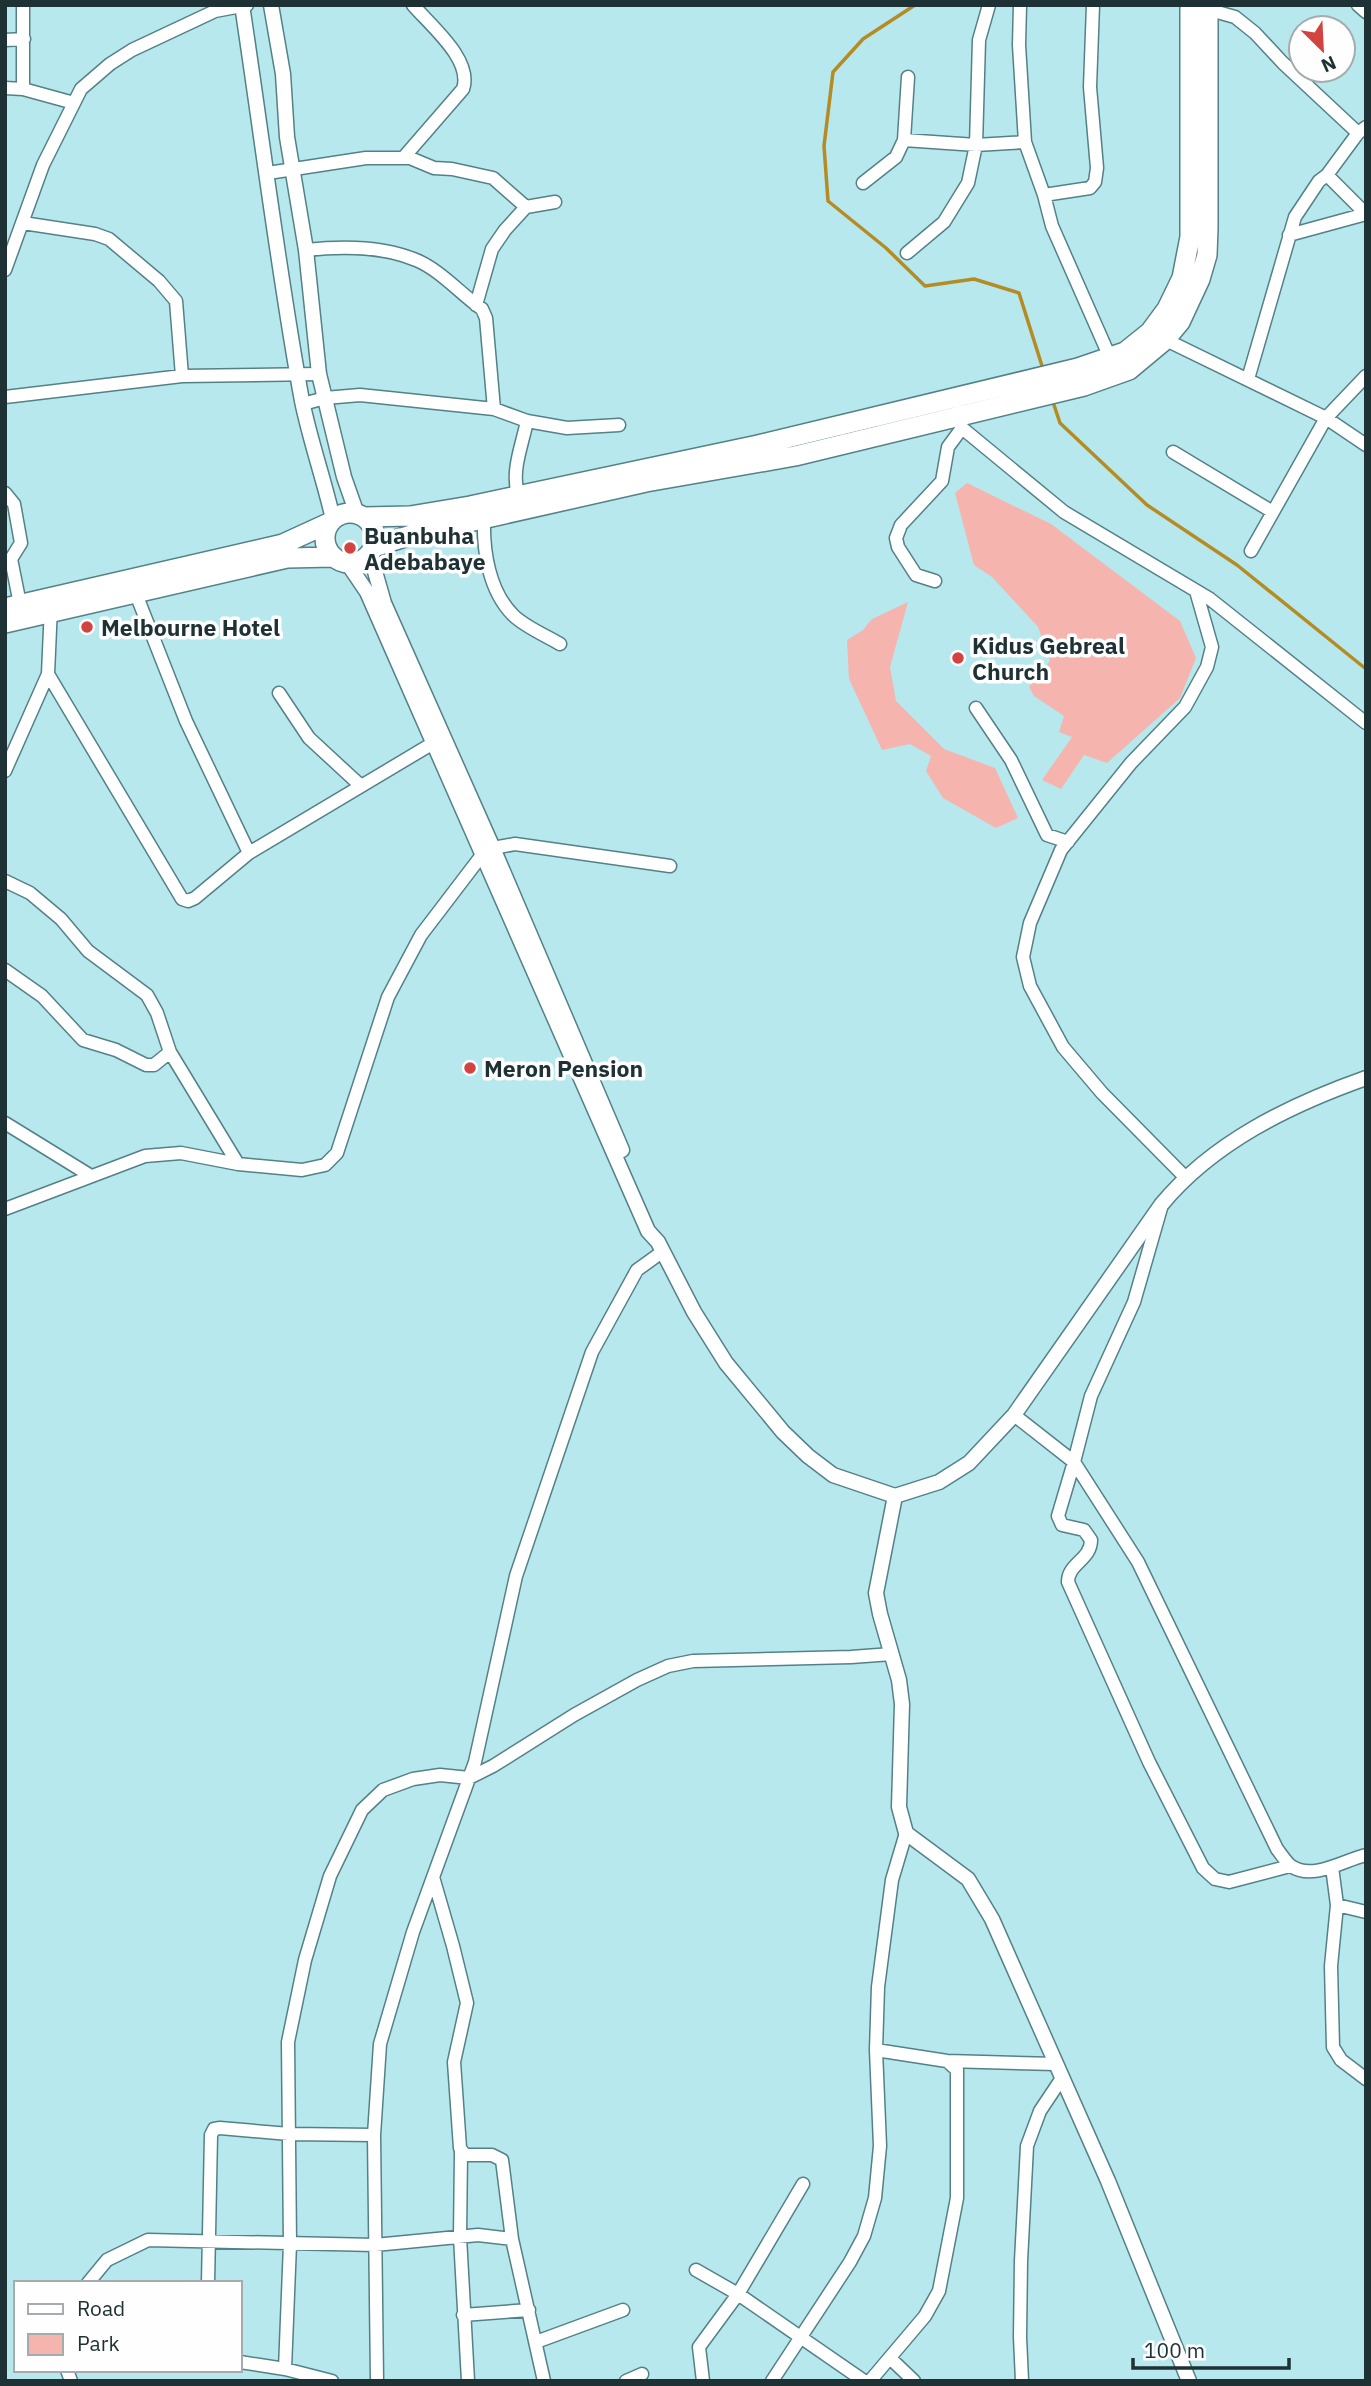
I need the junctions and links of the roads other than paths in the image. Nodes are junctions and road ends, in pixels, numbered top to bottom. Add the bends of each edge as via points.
1 (23, 5) edge
2 (271, 5) edge
3 (414, 5) edge
4 (989, 5) edge
5 (1020, 5) edge
6 (1093, 5) edge
7 (1358, 5) edge
8 (244, 6) edge
9 (1199, 7) edge
10 (1366, 12) edge
11 (24, 39) junction
12 (5, 40) edge
13 (908, 77) dead end
14 (5, 88) edge
15 (23, 89) junction
16 (74, 103) junction
17 (1362, 130) edge
18 (904, 140) junction
19 (1025, 142) junction
20 (976, 145) junction
21 (404, 158) junction
22 (294, 170) junction
23 (268, 173) junction
24 (1327, 175) junction
25 (863, 183) dead end
26 (1044, 195) junction
27 (555, 202) dead end
28 (526, 207) junction
29 (23, 223) junction
30 (1289, 235) junction
31 (306, 250) junction
32 (907, 253) dead end
33 (5, 270) edge
34 (476, 305) junction
35 (1158, 336) junction
36 (1114, 366) junction
37 (319, 374) junction
38 (298, 375) junction
39 (182, 376) junction
40 (1366, 376) edge
41 (1248, 379) junction
42 (5, 397) edge
43 (325, 398) junction
44 (303, 404) junction
45 (494, 410) junction
46 (959, 414) junction
47 (1326, 418) junction
48 (527, 421) junction
49 (619, 425) dead end
50 (1366, 445) edge
51 (1172, 452) dead end
52 (644, 475) junction
53 (5, 493) edge
54 (518, 495) junction
55 (1273, 512) junction
56 (361, 515) junction
57 (485, 519) junction
58 (332, 521) junction
59 (372, 551) junction
60 (1251, 551) dead end
61 (340, 560) junction
62 (934, 581) dead end
63 (1196, 591) junction
64 (136, 594) junction
65 (51, 605) junction
66 (13, 606) edge
67 (5, 623) edge
68 (560, 644) dead end
69 (48, 674) junction
70 (279, 693) dead end
71 (976, 708) dead end
72 (1366, 723) edge
73 (438, 740) junction
74 (5, 771) edge
75 (361, 786) junction
76 (1068, 842) junction
77 (487, 851) junction
78 (249, 853) junction
79 (670, 866) dead end
80 (5, 881) edge
81 (5, 970) edge
82 (170, 1052) junction
83 (1366, 1078) edge
84 (5, 1123) edge
85 (238, 1164) junction
86 (92, 1176) junction
87 (1185, 1177) junction
88 (1161, 1205) junction
89 (5, 1209) edge
90 (660, 1247) junction
91 (1014, 1416) junction
92 (1074, 1462) junction
93 (895, 1496) junction
94 (892, 1654) junction
95 (469, 1778) junction
96 (906, 1833) junction
97 (1366, 1855) edge
98 (1290, 1866) junction
99 (1332, 1867) junction
100 (433, 1877) junction
101 (1337, 1905) junction
102 (1366, 1912) edge
103 (876, 2050) junction
104 (947, 2061) junction
105 (1055, 2064) junction
106 (1062, 2078) junction
107 (1366, 2079) edge
108 (289, 2134) junction
109 (374, 2135) junction
110 (461, 2152) junction
111 (803, 2184) dead end
112 (460, 2237) junction
113 (512, 2239) junction
114 (209, 2242) junction
115 (290, 2244) junction
116 (375, 2245) junction
117 (696, 2270) dead end
118 (90, 2281) edge
119 (208, 2281) edge
120 (738, 2294) junction
121 (529, 2310) junction
122 (623, 2310) dead end
123 (463, 2315) junction
124 (800, 2337) junction
125 (536, 2342) junction
126 (890, 2358) junction
127 (242, 2362) edge
128 (285, 2369) junction
129 (642, 2374) dead end
130 (332, 2381) edge
131 (377, 2381) edge
132 (468, 2381) edge
133 (544, 2381) edge
134 (626, 2381) edge
135 (703, 2381) edge
136 (772, 2381) edge
137 (864, 2381) edge
138 (870, 2381) edge
139 (914, 2381) edge
140 (1022, 2381) edge
141 (1189, 2381) edge

1 - 11 street
2 - 22 street
3 - 21 street via 461,61 466,81
4 - 20 street via 979,40
5 - 19 street
6 - 26 street via 1090,87 1095,182 1090,188
7 - 10 street
8 - 16 street via 215,11 132,50 90,80
8 - 23 street
9 - 17 street via 1234,17
9 - 35 highway via 1190,237 1182,278
11 - 12 street
11 - 15 street
13 - 18 street
14 - 15 street
15 - 16 street
16 - 29 street via 43,165
17 - 24 street
18 - 20 street
18 - 25 street via 896,157
19 - 20 street
19 - 26 street
20 - 32 street via 968,183 944,222
21 - 22 street via 366,158
21 - 28 street via 493,178
22 - 23 street
22 - 31 street
23 - 38 street
24 - 30 street via 1295,217
24 - 30 street via 1366,214
26 - 36 street via 1052,226
27 - 28 street
28 - 34 street via 492,249
29 - 33 street
29 - 39 street via 109,239 159,281 176,301
30 - 41 street
31 - 34 street via 380,250 417,260
31 - 37 street
34 - 45 street via 486,318
35 - 36 highway via 1125,352
35 - 41 street
36 - 46 highway via 1011,394
37 - 38 street
37 - 43 street
38 - 39 street
38 - 44 street
39 - 42 street
40 - 47 street
41 - 47 street
43 - 44 street
43 - 45 street via 360,395
43 - 56 street via 344,477
44 - 58 street
45 - 48 street
46 - 52 highway via 758,445 692,466
46 - 62 street via 942,481 901,525 896,538 916,575
46 - 63 street via 1063,512
47 - 50 street
47 - 55 street
48 - 49 street via 567,428
48 - 54 street via 515,467
51 - 55 street
52 - 54 highway
52 - 57 highway
53 - 66 street via 14,503 21,544 11,559
54 - 56 highway via 410,516
55 - 60 street
56 - 58 highway via 341,515
56 - 59 highway via 375,531
57 - 59 highway via 411,535
57 - 68 street via 483,545 496,592 514,616
58 - 61 highway via 325,542
58 - 65 highway via 283,544
59 - 61 highway via 356,563
59 - 73 street via 384,603
61 - 64 highway via 287,558
61 - 73 street via 367,592
63 - 72 street
63 - 76 street via 1212,647 1207,667 1185,707 1131,763
64 - 65 highway
64 - 78 street via 186,721
65 - 66 highway
65 - 67 highway
65 - 69 street
69 - 74 street
69 - 78 street via 182,899 195,898
70 - 75 street via 309,738
71 - 76 street via 1011,760 1047,835
73 - 75 street
73 - 77 street
75 - 78 street
76 - 87 street via 1030,923 1023,957 1030,986 1063,1047
77 - 79 street via 515,844
77 - 85 street via 421,935 388,997 337,1153 326,1164 302,1170
77 - 90 street via 648,1231
80 - 82 street via 30,893 61,919 88,951 147,995
81 - 82 street via 42,996 83,1040 146,1065 154,1065
82 - 85 street
83 - 87 street via 1310,1098 1249,1130
84 - 86 street
85 - 86 street via 181,1153 145,1156
86 - 89 street
87 - 88 street
88 - 91 street
88 - 92 street via 1134,1302 1091,1396
90 - 93 street via 726,1363 783,1432 833,1475
90 - 95 street via 637,1270 592,1353 516,1576
91 - 92 street
91 - 93 street via 969,1463 939,1482
92 - 98 street via 1138,1562 1277,1849
92 - 98 street via 1058,1521 1070,1529 1084,1530 1091,1547 1071,1568 1068,1582 1149,1762 1203,1868 1215,1879 1229,1882
93 - 94 street via 876,1593
94 - 95 street via 693,1661 668,1666
94 - 96 street via 902,1704 898,1807
95 - 100 street
95 - 108 street via 440,1775 413,1779 383,1790 362,1810 330,1876 305,1960 288,2042
96 - 103 street via 892,1880 878,1987
96 - 105 street via 968,1879 992,1919
97 - 99 street
98 - 99 street via 1304,1872
99 - 101 street
100 - 109 street via 380,2044
100 - 110 street via 467,2003 454,2062
101 - 102 street
101 - 107 street via 1333,2047 1341,2060
103 - 104 street
103 - 124 street via 880,2146 875,2199 850,2262
104 - 105 street
104 - 126 street via 957,2070 957,2198 948,2250 939,2291
105 - 106 street
106 - 140 street via 1040,2111 1027,2146
106 - 141 street
108 - 109 street
108 - 114 street via 214,2129
108 - 115 street
109 - 116 street
110 - 112 street
110 - 113 street via 502,2160
111 - 120 street
112 - 113 street
112 - 116 street
112 - 123 street
113 - 121 street
114 - 115 street
114 - 118 street via 148,2240 107,2260
114 - 119 street
115 - 116 street
115 - 128 street
116 - 131 street
117 - 120 street
120 - 124 street
120 - 135 street via 699,2347
121 - 123 street
121 - 125 street
122 - 125 street
123 - 132 street
124 - 136 street
124 - 137 street
125 - 133 street
126 - 138 street
126 - 139 street
127 - 128 street
128 - 130 street
129 - 134 street

